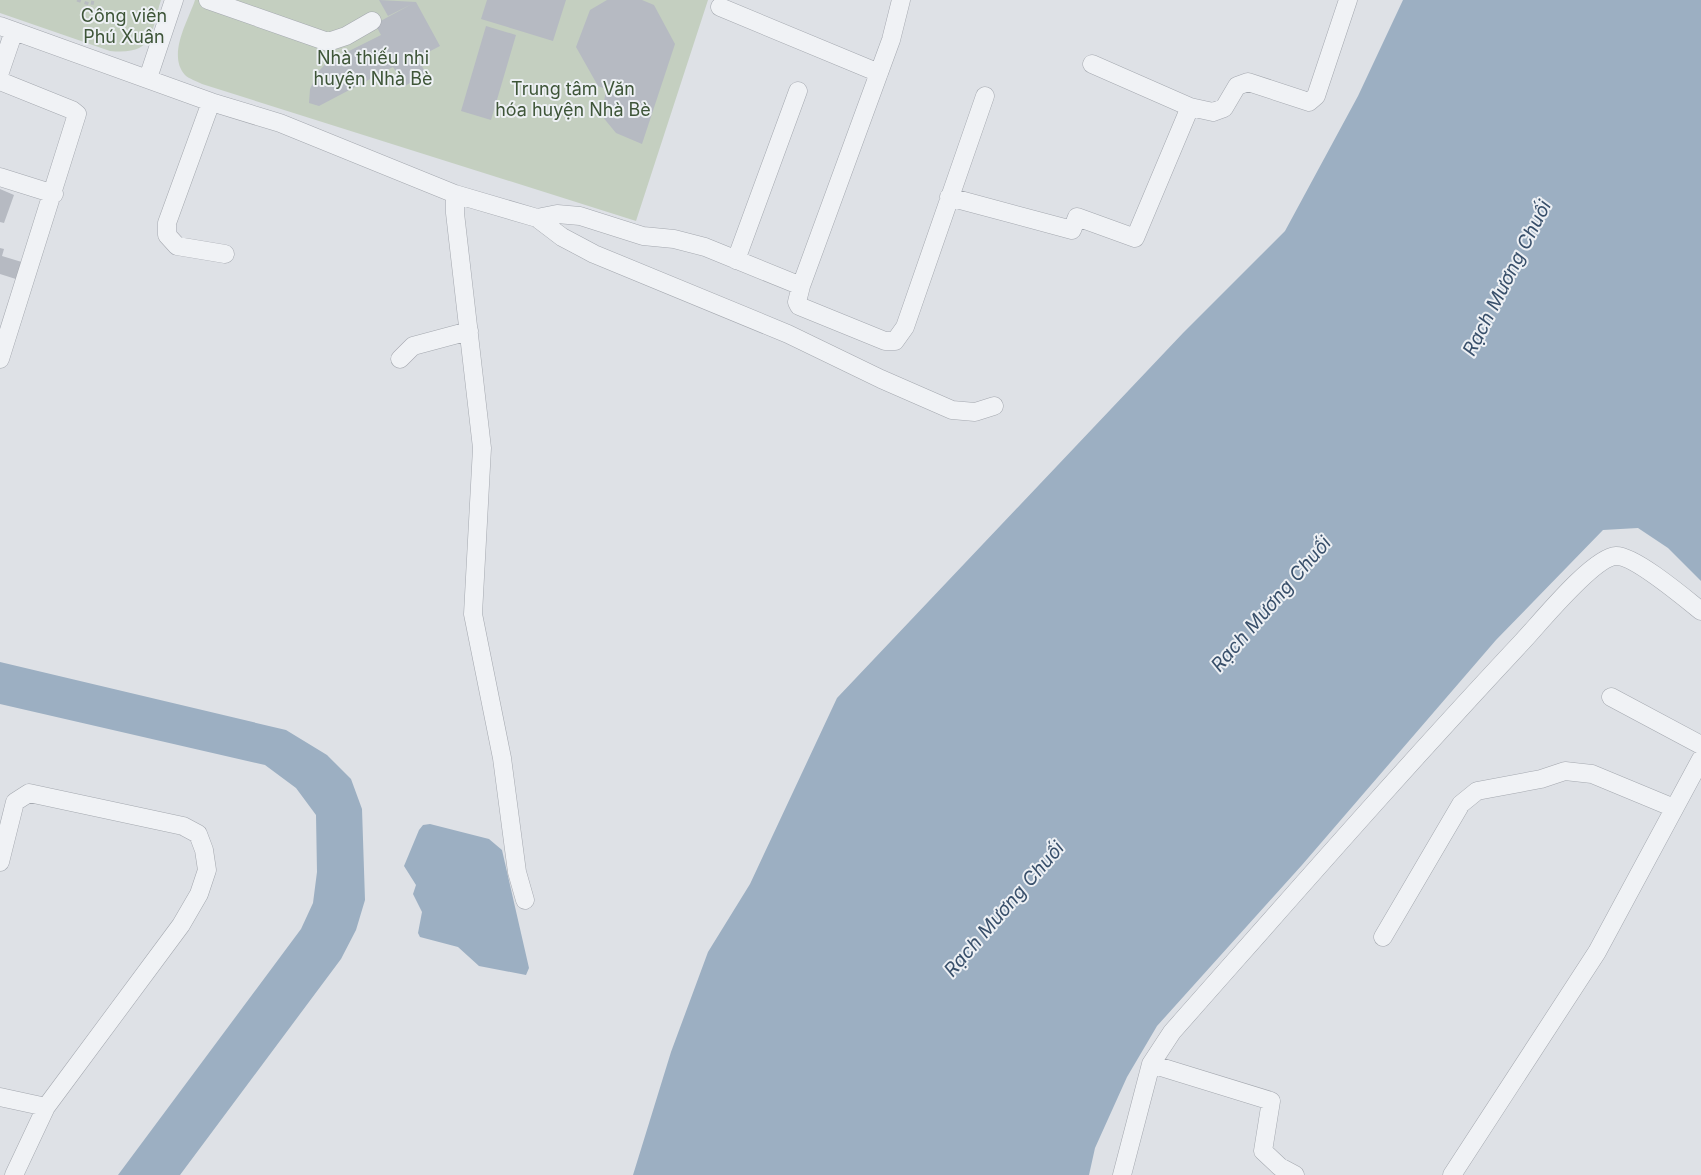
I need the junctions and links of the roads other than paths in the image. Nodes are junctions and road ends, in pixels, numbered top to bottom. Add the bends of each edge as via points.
1 (174, 0) edge
2 (208, 0) edge
3 (901, 0) edge
4 (1348, 0) edge
5 (720, 7) dead end
6 (372, 21) dead end
7 (7, 29) edge
8 (1092, 64) dead end
9 (0, 72) edge
10 (879, 73) junction
11 (148, 78) junction
12 (0, 81) edge
13 (798, 90) dead end
14 (985, 96) dead end
15 (211, 102) junction
16 (1190, 107) junction
17 (0, 177) edge
18 (54, 194) junction
19 (456, 194) junction
20 (949, 197) junction
21 (538, 218) junction
22 (225, 254) dead end
23 (736, 260) junction
24 (801, 286) junction
25 (469, 330) junction
26 (400, 359) dead end
27 (0, 360) edge
28 (994, 406) dead end
29 (1701, 611) edge
30 (1611, 697) dead end
31 (1701, 745) edge
32 (1701, 759) edge
33 (1674, 808) junction
34 (0, 862) edge
35 (525, 900) dead end
36 (1383, 937) dead end
37 (1151, 1064) junction
38 (0, 1097) edge
39 (46, 1107) junction
40 (14, 1175) edge
41 (1122, 1175) edge
42 (1295, 1175) edge
43 (1452, 1175) edge

1 - 11 street
2 - 6 street via 328,42
3 - 10 street
4 - 16 street via 1316,96 1309,102 1248,82 1237,86 1224,108 1213,112
5 - 10 street
7 - 9 street
7 - 11 street
8 - 16 street
10 - 24 street
11 - 15 street
12 - 18 street via 77,114
13 - 23 street
14 - 20 street
15 - 19 street via 280,123
15 - 22 street via 167,223 167,235 177,246
16 - 20 street via 1134,238 1077,217 1072,230
17 - 18 street
18 - 27 street
19 - 21 street
19 - 25 street
20 - 24 street via 905,327 895,341 799,306
21 - 23 street via 556,214 580,216 643,236 705,247
21 - 28 street via 562,237 594,254 788,334 952,410 975,412
23 - 24 street
25 - 26 street via 413,346
25 - 35 street via 482,448 473,614 502,758 517,872
29 - 37 street via 1641,567 1617,556 1603,559 1584,575 1498,668 1279,912 1172,1032
30 - 31 street
32 - 33 street
33 - 36 street via 1592,774 1565,770 1541,779 1477,791 1461,804
33 - 43 street via 1597,952
34 - 39 street via 15,802 29,793 183,826 198,834 204,850 207,870 181,925
37 - 41 street
37 - 42 street via 1271,1101 1263,1151 1280,1167
38 - 39 street
39 - 40 street

